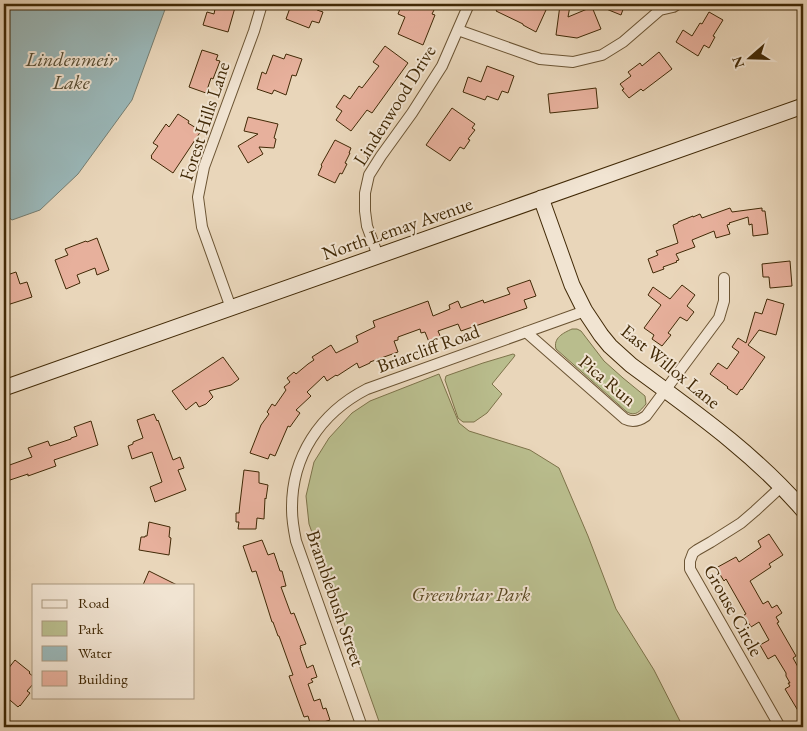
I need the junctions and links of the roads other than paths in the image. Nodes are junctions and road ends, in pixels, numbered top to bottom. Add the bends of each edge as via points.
1 (262, 4) edge
2 (469, 4) edge
3 (678, 4) edge
4 (659, 7) edge
5 (458, 30) junction
6 (803, 106) edge
7 (541, 198) junction
8 (378, 256) junction
9 (724, 278) dead end
10 (231, 308) junction
11 (585, 311) junction
12 (526, 332) junction
13 (4, 388) edge
14 (665, 390) junction
15 (305, 450) joint
16 (782, 486) junction
17 (803, 510) edge
18 (362, 727) edge
19 (780, 727) edge

1 - 10 street, Forest Hills Lane via 204,167 198,197 202,226
2 - 5 street, Lindenwood Drive
3 - 4 street
4 - 5 street via 623,42 602,55 573,62 540,59
5 - 8 street, Lindenwood Drive via 442,66 369,175 364,211
6 - 7 main road, North Lemay Avenue
7 - 8 main road, North Lemay Avenue
7 - 11 main road, East Willox Lane via 572,285
8 - 10 main road, North Lemay Avenue
9 - 14 street via 724,301 719,318
10 - 13 main road, North Lemay Avenue
11 - 12 street, Briarcliff Road
11 - 14 main road, East Willox Lane via 620,356
12 - 14 street, Pica Run via 629,421 646,416
12 - 15 street, Briarcliff Road via 356,394 329,416
14 - 16 main road, East Willox Lane via 726,435
15 - 18 street, Bramblebush Street via 293,489 296,541
16 - 17 main road, East Willox Lane
16 - 19 street, Grouse Circle via 741,522 697,550 690,561 690,570

